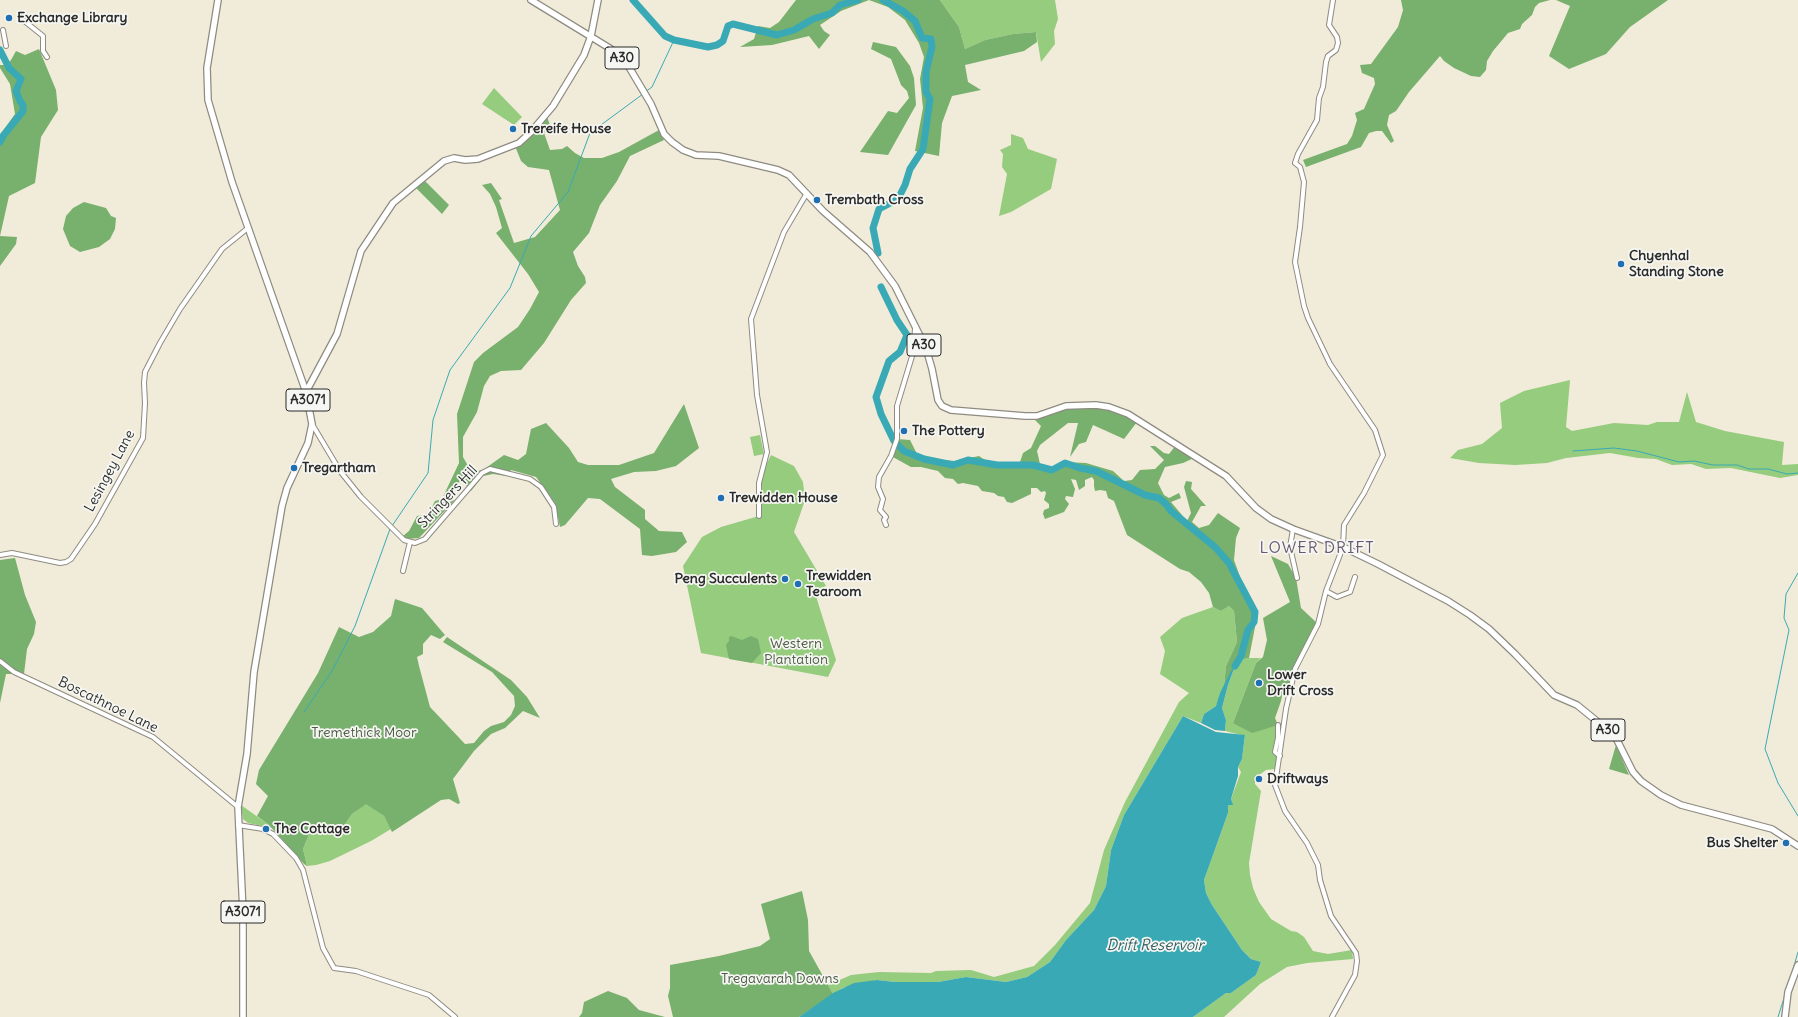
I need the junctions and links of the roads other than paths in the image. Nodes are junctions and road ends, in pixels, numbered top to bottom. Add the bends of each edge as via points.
1 (218, 0) edge
2 (531, 0) edge
3 (598, 0) edge
4 (1333, 0) edge
5 (23, 20) dead end
6 (3, 30) dead end
7 (591, 36) junction
8 (6, 46) dead end
9 (47, 57) dead end
10 (807, 193) junction
11 (248, 228) junction
12 (915, 329) junction
13 (306, 392) junction
14 (312, 424) junction
15 (759, 516) dead end
16 (556, 524) dead end
17 (886, 525) dead end
18 (1293, 529) junction
19 (410, 542) junction
20 (1343, 547) junction
21 (0, 555) edge
22 (403, 571) dead end
23 (1355, 577) dead end
24 (1297, 578) dead end
25 (1326, 591) junction
26 (0, 661) edge
27 (1278, 725) dead end
28 (1280, 756) junction
29 (238, 807) junction
30 (238, 825) junction
31 (1798, 846) edge
32 (1798, 965) edge
33 (243, 1017) edge
34 (455, 1017) edge
35 (1332, 1017) edge
36 (1784, 1017) edge

1 - 11 main road, A3071 via 207,68 208,100 218,139
2 - 7 main road, A30
3 - 7 main road
4 - 20 street via 1329,25 1338,43 1336,50 1328,56 1326,62 1317,120 1295,163 1300,167 1304,182 1295,262 1308,318 1330,364 1375,430 1383,451 1364,493 1344,525
5 - 9 street via 43,36 43,51
6 - 8 street
7 - 10 main road, A30 via 612,49 626,62 645,92 664,134 683,150 696,155 719,156 778,170 788,175
7 - 13 main road via 584,55 553,106 519,143 478,159 454,158 444,161 393,203 361,251 337,334
10 - 12 main road, A30 via 875,258 895,286
10 - 15 street via 784,232 751,319 757,395 767,452 759,482
11 - 13 main road, A3071
11 - 21 street, Lesingey Lane via 222,249 180,309 160,343 145,372 143,438 71,559 60,563 12,553
12 - 17 street via 913,353 897,406 897,438 891,456 879,477 878,488 883,499 880,510 886,517
12 - 18 main road, A30 via 926,348 938,400 942,406 951,410 1025,416 1037,416 1066,406 1109,407 1128,414 1215,468 1256,508 1271,519
13 - 14 main road, A3071
14 - 19 street, Stringers Hill via 340,471 361,497 404,540
14 - 29 main road, A3071 via 308,442 287,488 279,522 254,672 247,754
16 - 19 street, Stringers Hill via 554,507 538,484 530,478 490,469 482,473 425,539
18 - 20 main road, A30
18 - 24 street via 1290,547
19 - 22 street
20 - 25 street
20 - 31 main road, A30 via 1448,601 1488,629 1554,695 1577,706 1609,731 1616,738 1633,772 1661,795 1681,805 1772,829
23 - 25 street via 1350,592 1337,597
25 - 28 street via 1318,624 1295,669 1286,709
26 - 29 street, Boscathnoe Lane via 14,672 153,737
27 - 28 street via 1275,752
28 - 35 street via 1275,785 1279,796 1285,811 1307,843 1318,865 1331,916 1356,953 1355,975
29 - 30 main road, A3071
30 - 33 main road, A3071 via 243,912
30 - 34 street via 264,829 273,834 296,858 303,870 323,948 334,968 356,971 429,996
32 - 36 main road via 1788,992

